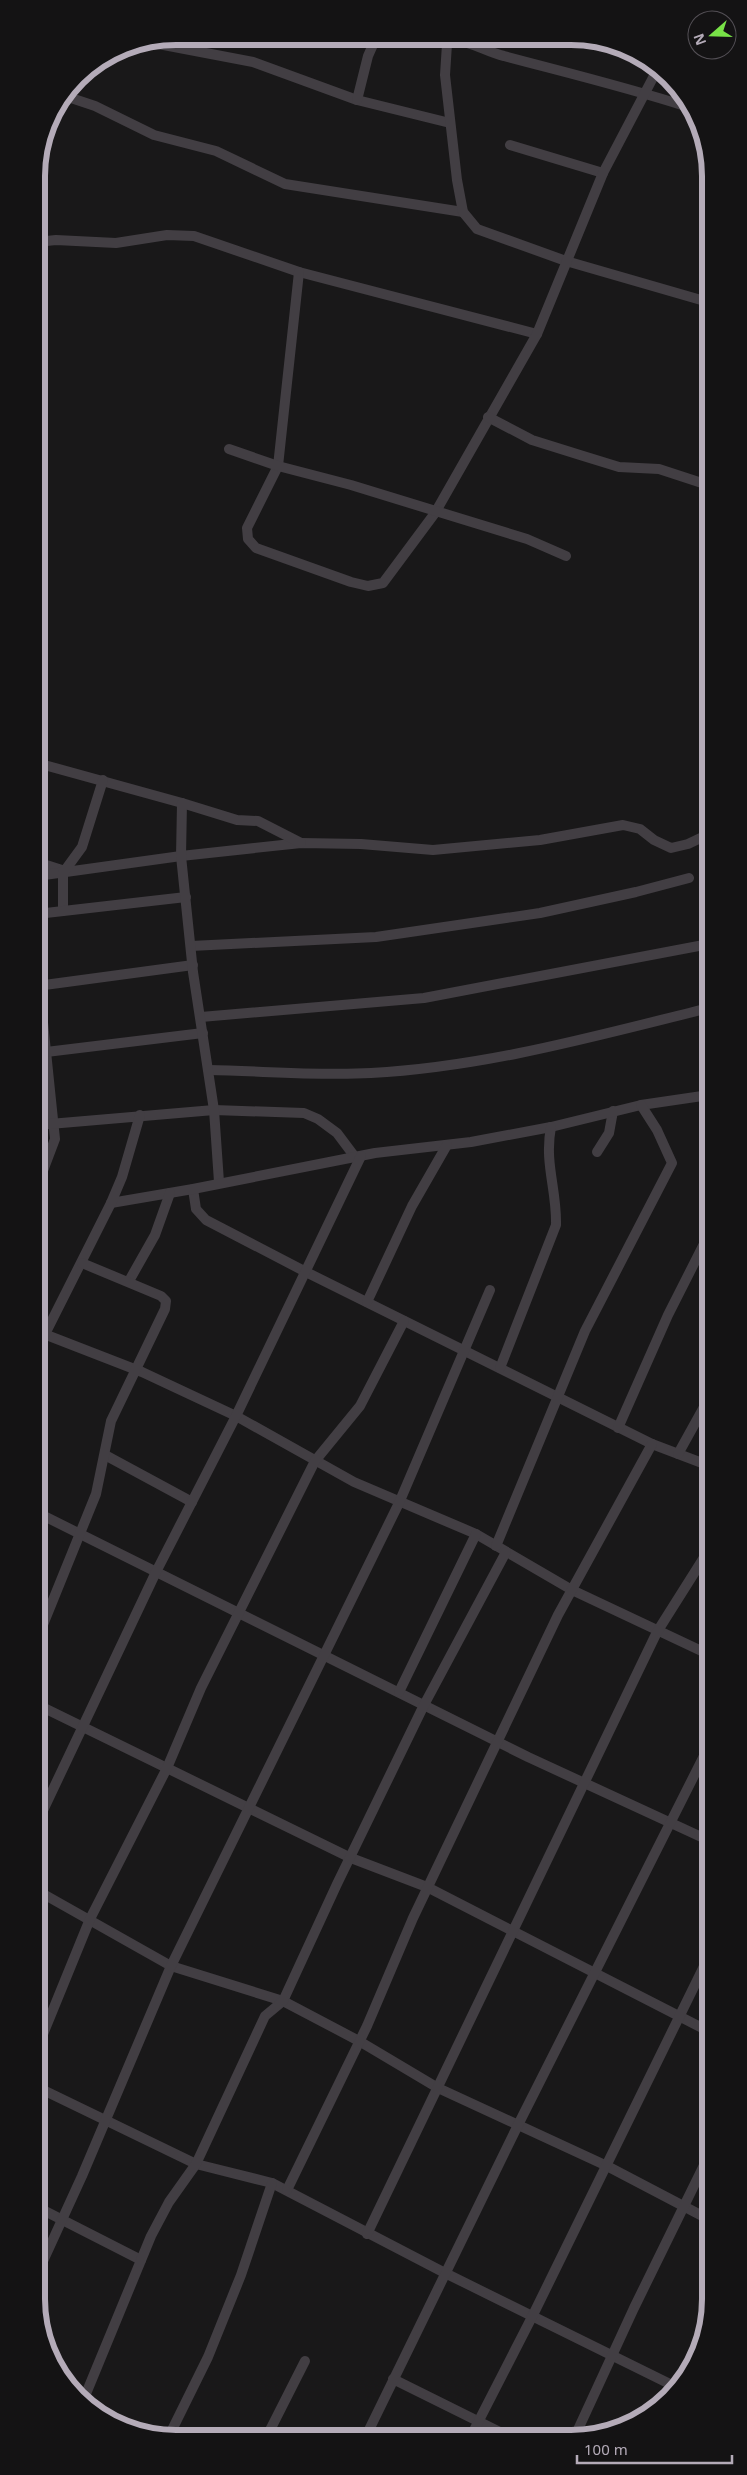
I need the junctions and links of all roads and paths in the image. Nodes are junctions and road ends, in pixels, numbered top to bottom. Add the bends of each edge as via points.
1 (373, 45) edge
2 (447, 45) edge
3 (476, 45) edge
4 (167, 46) edge
5 (654, 75) edge
6 (645, 93) junction
7 (71, 98) edge
8 (358, 100) junction
9 (681, 105) edge
10 (450, 123) junction
11 (510, 144) dead end
12 (603, 173) junction
13 (464, 212) junction
14 (45, 241) edge
15 (566, 261) junction
16 (298, 272) junction
17 (702, 300) edge
18 (537, 334) junction
19 (488, 417) junction
20 (229, 449) dead end
21 (278, 466) junction
22 (702, 483) edge
23 (435, 513) junction
24 (566, 556) dead end
25 (45, 765) edge
26 (103, 780) junction
27 (182, 803) junction
28 (702, 837) edge
29 (300, 843) junction
30 (181, 856) junction
31 (45, 865) edge
32 (64, 872) junction
33 (45, 875) edge
34 (688, 878) dead end
35 (186, 897) junction
36 (63, 911) junction
37 (45, 913) edge
38 (702, 945) edge
39 (191, 946) junction
40 (193, 965) junction
41 (45, 985) edge
42 (702, 1010) edge
43 (201, 1017) junction
44 (203, 1033) junction
45 (45, 1053) edge
46 (45, 1070) edge
47 (209, 1070) junction
48 (702, 1096) edge
49 (641, 1105) junction
50 (214, 1110) junction
51 (613, 1111) junction
52 (140, 1115) junction
53 (54, 1123) junction
54 (45, 1124) edge
55 (551, 1127) junction
56 (447, 1144) junction
57 (597, 1152) dead end
58 (358, 1156) junction
59 (45, 1165) edge
60 (219, 1182) junction
61 (193, 1189) junction
62 (170, 1192) junction
63 (111, 1203) junction
64 (702, 1248) edge
65 (82, 1263) junction
66 (306, 1272) junction
67 (128, 1281) junction
68 (490, 1290) dead end
69 (367, 1302) junction
70 (404, 1321) junction
71 (45, 1332) edge
72 (45, 1334) edge
73 (463, 1350) junction
74 (500, 1368) junction
75 (136, 1370) junction
76 (558, 1397) junction
77 (702, 1412) edge
78 (236, 1416) junction
79 (618, 1428) junction
80 (652, 1444) junction
81 (678, 1454) junction
82 (105, 1455) junction
83 (315, 1461) junction
84 (702, 1463) edge
85 (192, 1502) junction
86 (399, 1503) junction
87 (45, 1517) edge
88 (79, 1534) junction
89 (476, 1534) junction
90 (496, 1546) junction
91 (506, 1552) junction
92 (702, 1561) edge
93 (156, 1572) junction
94 (572, 1590) junction
95 (239, 1613) junction
96 (45, 1620) edge
97 (658, 1632) junction
98 (702, 1651) edge
99 (323, 1654) junction
100 (398, 1692) junction
101 (424, 1705) junction
102 (45, 1708) edge
103 (82, 1726) junction
104 (498, 1742) junction
105 (702, 1760) edge
106 (167, 1768) junction
107 (583, 1783) junction
108 (45, 1806) edge
109 (250, 1808) junction
110 (671, 1823) junction
111 (702, 1837) edge
112 (351, 1858) junction
113 (428, 1888) junction
114 (45, 1895) edge
115 (90, 1919) junction
116 (513, 1931) junction
117 (171, 1966) junction
118 (702, 1971) edge
119 (595, 1973) junction
120 (283, 2001) junction
121 (679, 2018) junction
122 (702, 2028) edge
123 (45, 2029) edge
124 (359, 2041) junction
125 (438, 2088) junction
126 (45, 2091) edge
127 (106, 2119) junction
128 (518, 2125) junction
129 (196, 2164) junction
130 (607, 2166) junction
131 (702, 2169) edge
132 (272, 2183) junction
133 (287, 2190) junction
134 (684, 2206) junction
135 (45, 2211) edge
136 (702, 2216) edge
137 (61, 2220) junction
138 (367, 2234) junction
139 (45, 2256) edge
140 (141, 2260) junction
141 (445, 2273) junction
142 (533, 2315) junction
143 (612, 2357) junction
144 (305, 2361) dead end
145 (393, 2379) junction
146 (670, 2384) edge
147 (86, 2394) edge
148 (478, 2422) junction
149 (172, 2430) edge
150 (270, 2430) edge
151 (369, 2430) edge
152 (474, 2430) edge
153 (495, 2430) edge
154 (578, 2430) edge

1 - 8 street
2 - 10 street via 444,56
3 - 6 street via 500,55
4 - 8 street via 252,62
5 - 6 street
6 - 9 street
6 - 12 street
7 - 13 street via 154,135 216,151 285,184
8 - 10 street
10 - 13 street
11 - 12 street
12 - 15 street
13 - 15 street via 477,229
14 - 16 street via 116,243 167,235 194,236
15 - 17 street
15 - 18 street
16 - 18 street
16 - 21 street
18 - 19 street
19 - 22 street via 532,440 580,455 619,467 659,469
19 - 23 street
20 - 21 street
21 - 23 street
21 - 23 street via 247,528 248,539 256,548 350,582 368,586 383,583
23 - 24 street via 526,539
25 - 26 street
26 - 27 street
26 - 32 street via 82,847
27 - 29 street via 237,820 258,821
27 - 30 street
28 - 29 street via 671,848 640,829 623,825 540,840 433,850
29 - 30 street
30 - 32 street
30 - 35 street
31 - 32 street
32 - 33 street
32 - 36 street
34 - 39 street via 540,913 376,937
35 - 36 street
35 - 39 street
36 - 37 street
38 - 43 street via 424,998
39 - 40 street
40 - 41 street
40 - 43 street
42 - 47 street via 603,1034 425,1068 370,1073
43 - 44 street
44 - 45 street
44 - 47 street
46 - 53 street
47 - 50 street
48 - 49 street
49 - 51 street
49 - 76 street via 672,1163 585,1331
50 - 52 street
50 - 58 street via 304,1112 337,1133
50 - 60 street
51 - 55 street
51 - 57 street via 609,1134
52 - 53 street
52 - 63 street via 122,1178
53 - 54 street
53 - 59 street via 55,1139
55 - 56 street
55 - 74 street via 547,1147 556,1225
56 - 58 street
56 - 69 street via 412,1206
58 - 60 street
58 - 66 street
60 - 61 street
61 - 62 street
61 - 66 street via 196,1209 206,1220
62 - 63 street
62 - 67 street via 155,1235
63 - 65 street
64 - 79 street
65 - 67 street
65 - 71 street
66 - 69 street
66 - 78 street
67 - 75 street via 166,1301
68 - 73 street
69 - 70 street
70 - 73 street
70 - 83 street via 360,1406
72 - 75 street
73 - 74 street
73 - 86 street
74 - 76 street
75 - 78 street
75 - 82 street via 111,1421
76 - 79 street
76 - 90 street
77 - 81 street
78 - 83 street
78 - 85 street
79 - 80 street
80 - 81 street
80 - 94 street
81 - 84 street
82 - 85 street
82 - 88 street via 96,1494
83 - 86 street
83 - 95 street
85 - 93 street
86 - 89 street
86 - 99 street
87 - 88 street
88 - 93 street
88 - 96 street
89 - 90 street
89 - 100 street
90 - 91 street
91 - 94 street
91 - 101 street
92 - 97 street
93 - 95 street
93 - 103 street
94 - 97 street
94 - 104 street
95 - 99 street
95 - 106 street
97 - 98 street
97 - 107 street
99 - 100 street
99 - 109 street
100 - 101 street
101 - 104 street
101 - 112 street
102 - 103 street
103 - 106 street
103 - 108 street
104 - 107 street
104 - 113 street
105 - 110 street
106 - 109 street
106 - 115 street
107 - 110 street
107 - 116 street
109 - 112 street
109 - 117 street
110 - 111 street
110 - 119 street
112 - 113 street
112 - 120 street
113 - 116 street
113 - 124 street
114 - 115 street
115 - 117 street
115 - 123 street
116 - 119 street
116 - 125 street
117 - 120 street
117 - 127 street
118 - 121 street
119 - 121 street
119 - 128 street
120 - 124 street
120 - 129 street via 265,2016
121 - 122 street
121 - 130 street
124 - 125 street
124 - 133 street
125 - 128 street
125 - 138 street
126 - 127 street
127 - 129 street
127 - 137 street
128 - 130 street
128 - 141 street
129 - 132 street
129 - 140 street via 169,2202
130 - 134 street
130 - 142 street
131 - 134 street
132 - 133 street
132 - 149 street via 241,2275 208,2357
133 - 138 street
134 - 136 street
134 - 143 street
135 - 137 street
137 - 139 street
137 - 140 street
138 - 141 street
140 - 147 street
141 - 142 street
141 - 145 street
142 - 143 street
142 - 148 street
143 - 146 street
143 - 154 street
144 - 150 street
145 - 148 street
145 - 151 street
148 - 152 street
148 - 153 street

